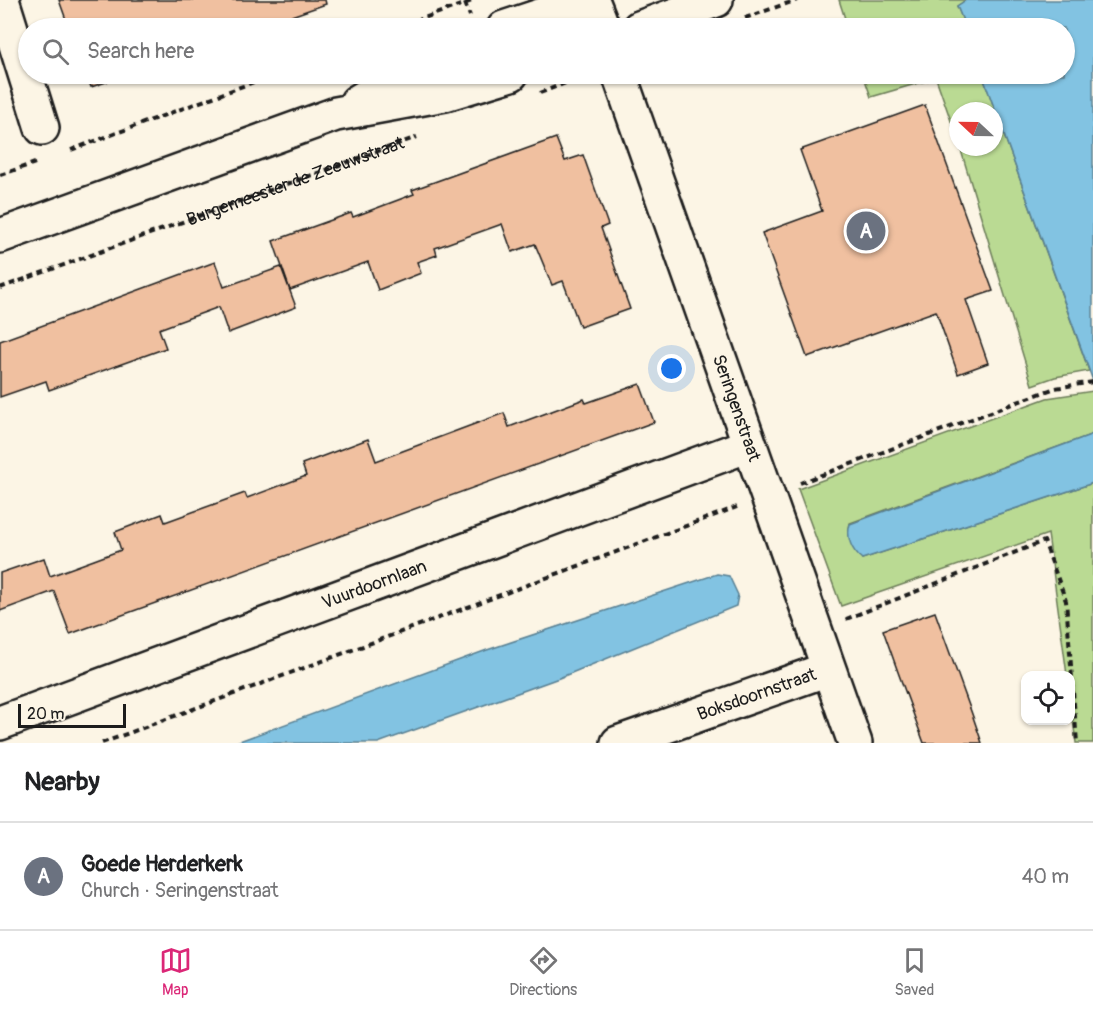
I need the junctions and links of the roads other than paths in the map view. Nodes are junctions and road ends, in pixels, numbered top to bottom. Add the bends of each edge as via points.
1 (2, 0) edge
2 (588, 0) edge
3 (592, 0) edge
4 (728, 10) edge
5 (534, 18) edge
6 (599, 18) edge
7 (688, 18) edge
8 (18, 51) edge
9 (28, 84) edge
10 (387, 84) edge
11 (623, 84) edge
12 (521, 85) edge
13 (336, 114) junction
14 (42, 128) dead end
15 (0, 236) edge
16 (749, 445) junction
17 (828, 669) junction
18 (0, 723) edge
19 (618, 743) edge
20 (855, 743) edge

1 - 8 street
2 - 5 street
3 - 6 street
4 - 7 street
9 - 14 street
10 - 13 street
11 - 16 street, Seringenstraat
12 - 13 street
13 - 15 street
16 - 17 street, Seringenstraat
16 - 18 street, Vuurdoornlaan
17 - 19 street, Boksdoornstraat
17 - 20 street, Seringenstraat

